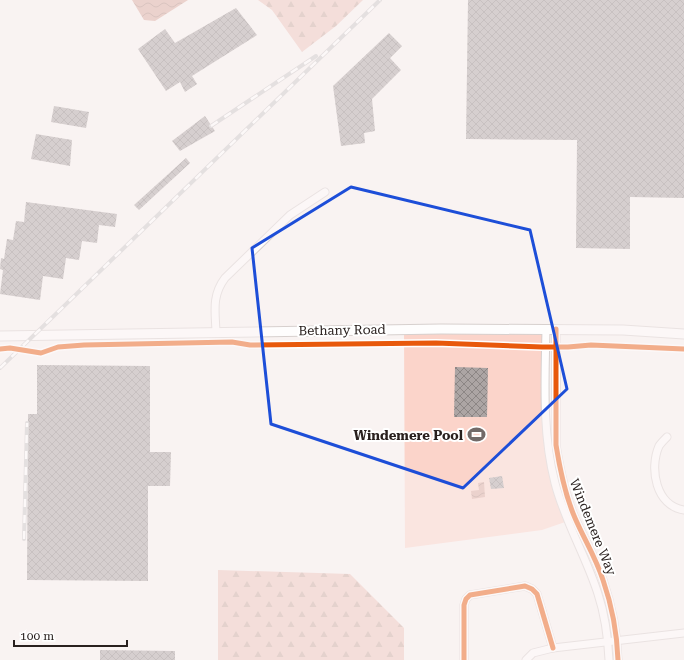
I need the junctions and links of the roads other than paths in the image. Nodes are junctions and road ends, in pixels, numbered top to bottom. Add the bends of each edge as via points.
1 (325, 192) dead end
2 (546, 329) junction
3 (556, 329) junction
4 (216, 331) junction
5 (684, 334) edge
6 (0, 336) edge
7 (667, 437) dead end
8 (684, 510) edge
9 (684, 632) edge
10 (617, 641) junction
11 (608, 642) junction
12 (553, 648) junction
13 (464, 660) edge
14 (526, 660) edge
15 (609, 660) edge
16 (618, 660) edge

1 - 4 street via 290,215 225,278 219,286 215,302
2 - 3 main road, Bethany Road
2 - 4 main road, Bethany Road
2 - 11 street, Windemere Way via 546,421 551,464 561,504 598,593
3 - 5 main road, Bethany Road
3 - 10 street, Windemere Way via 558,461 573,512 611,606
4 - 6 main road, Bethany Road
7 - 8 street via 658,450 656,481 660,493 668,502
9 - 10 street
10 - 11 street
10 - 16 street, Windemere Way
11 - 12 street
11 - 15 street, Windemere Way
12 - 13 street via 537,594 525,586 470,595 466,599
12 - 14 street via 533,653

